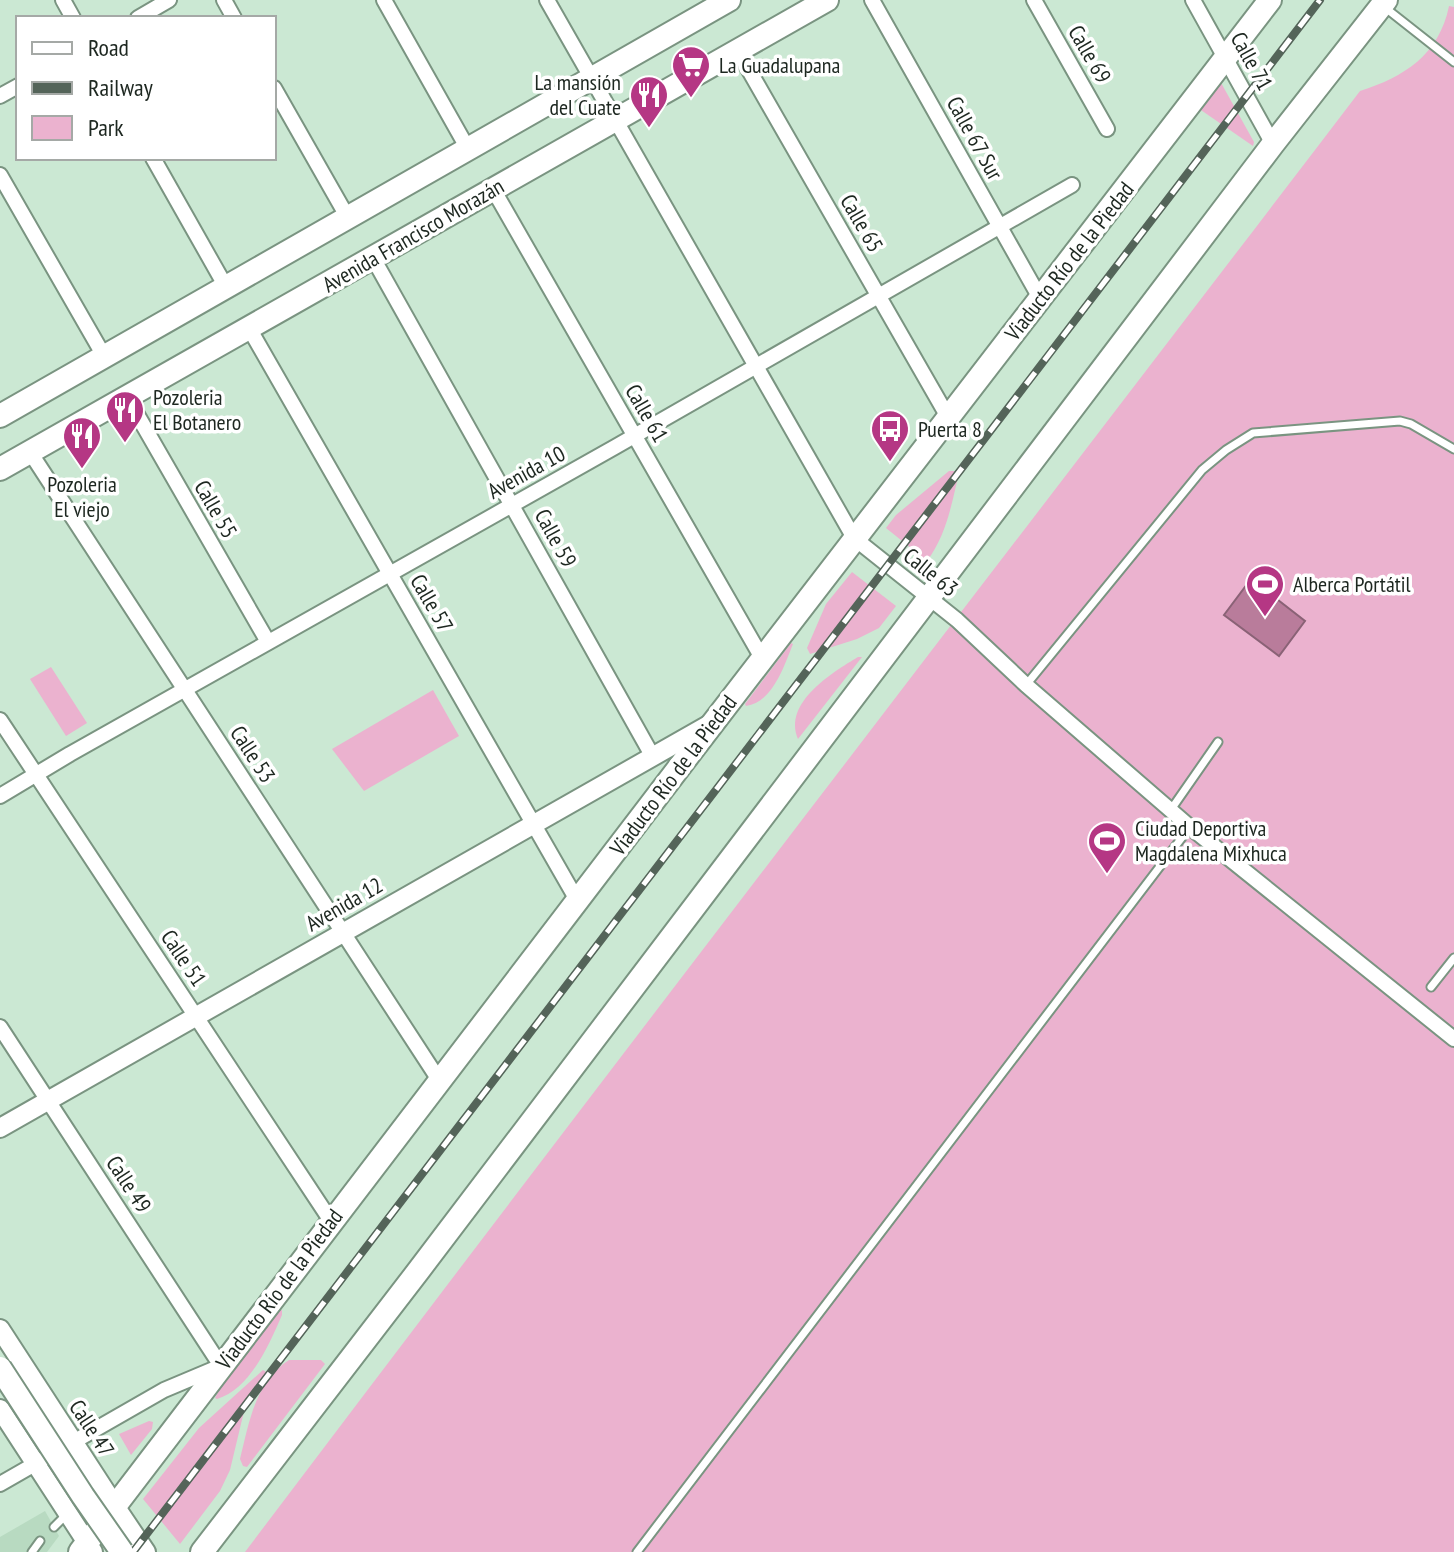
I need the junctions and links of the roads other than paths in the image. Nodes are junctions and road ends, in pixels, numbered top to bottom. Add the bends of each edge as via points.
1 (169, 0) edge
2 (384, 0) edge
3 (547, 0) edge
4 (827, 0) edge
5 (872, 0) edge
6 (1034, 0) edge
7 (1270, 0) edge
8 (1195, 1) edge
9 (1384, 2) edge
10 (719, 3) edge
11 (141, 16) edge
12 (738, 51) junction
13 (1225, 58) junction
14 (1454, 62) edge
15 (592, 78) junction
16 (276, 92) edge
17 (616, 120) junction
18 (1107, 129) dead end
19 (1273, 144) junction
20 (468, 149) junction
21 (154, 160) edge
22 (0, 175) edge
23 (1072, 185) dead end
24 (493, 189) junction
25 (348, 218) junction
26 (999, 226) junction
27 (373, 258) junction
28 (226, 287) junction
29 (878, 296) junction
30 (1040, 298) junction
31 (249, 328) junction
32 (104, 356) junction
33 (756, 366) junction
34 (127, 397) junction
35 (1, 412) edge
36 (948, 417) junction
37 (635, 435) junction
38 (1454, 449) edge
39 (30, 452) junction
40 (0, 469) edge
41 (512, 505) junction
42 (854, 538) junction
43 (390, 574) junction
44 (929, 598) junction
45 (268, 642) junction
46 (762, 658) junction
47 (1026, 685) junction
48 (185, 689) junction
49 (0, 720) edge
50 (713, 723) junction
51 (1218, 742) dead end
52 (653, 757) junction
53 (36, 774) junction
54 (0, 796) edge
55 (1170, 811) junction
56 (534, 824) junction
57 (1190, 827) junction
58 (577, 900) junction
59 (343, 932) junction
60 (1454, 958) edge
61 (1431, 987) dead end
62 (196, 1016) junction
63 (0, 1027) edge
64 (1454, 1039) edge
65 (439, 1080) junction
66 (48, 1100) junction
67 (0, 1128) edge
68 (331, 1221) junction
69 (0, 1329) edge
70 (221, 1366) junction
71 (0, 1368) edge
72 (0, 1409) edge
73 (73, 1442) junction
74 (36, 1463) junction
75 (0, 1484) edge
76 (115, 1506) junction
77 (68, 1512) junction
78 (54, 1527) dead end
79 (87, 1549) edge
80 (122, 1552) edge
81 (146, 1552) edge
82 (202, 1552) edge
83 (637, 1552) edge

1 - 11 street
2 - 20 street
3 - 15 street, Calle 63
4 - 12 main road, Avenida Francisco Morazán
5 - 26 street, Calle 67 Sur
6 - 18 street, Calle 69
7 - 13 main road, Viaducto Río de la Piedad
8 - 13 street, Calle 71
9 - 14 lane
9 - 19 main road
10 - 15 main road
12 - 17 main road, Avenida Francisco Morazán
12 - 29 street, Calle 65
13 - 19 street, Calle 71
13 - 30 main road, Viaducto Río de la Piedad
15 - 17 street, Calle 63
15 - 20 main road
16 - 25 street
17 - 24 main road, Avenida Francisco Morazán
17 - 33 street, Calle 63
19 - 44 main road
20 - 25 main road
21 - 28 street
22 - 32 street
23 - 26 street, Avenida 10
24 - 27 main road, Avenida Francisco Morazán
24 - 37 street, Calle 61
25 - 28 main road
26 - 29 street, Avenida 10
26 - 30 street, Calle 67 Sur
27 - 31 main road, Avenida Francisco Morazán
27 - 41 street, Calle 59
28 - 32 main road
29 - 33 street, Avenida 10
29 - 36 street, Calle 65
30 - 36 main road, Viaducto Río de la Piedad
31 - 34 main road, Avenida Francisco Morazán
31 - 43 street, Calle 57
32 - 35 main road
33 - 37 street, Avenida 10
33 - 42 street, Calle 63
34 - 39 main road, Avenida Francisco Morazán
34 - 45 street, Calle 55
36 - 42 main road, Viaducto Río de la Piedad
37 - 41 street, Avenida 10
37 - 46 street, Calle 61
38 - 47 lane via 1400,421 1253,433 1202,470
39 - 40 main road, Avenida Francisco Morazán
39 - 48 street, Calle 53
41 - 43 street, Avenida 10
41 - 52 street, Calle 59
42 - 44 street, Calle 63
42 - 46 main road, Viaducto Río de la Piedad
43 - 45 street, Avenida 10
43 - 56 street, Calle 57
44 - 47 street, Calle 63
44 - 82 main road
45 - 48 street, Avenida 10
46 - 50 main road, Viaducto Río de la Piedad
47 - 55 street, Calle 63
48 - 53 street, Avenida 10
48 - 59 street, Calle 53
49 - 53 street, Calle 51
50 - 52 street, Avenida 12
50 - 58 main road, Viaducto Río de la Piedad
51 - 55 lane
52 - 56 street, Avenida 12
53 - 54 street, Avenida 10
53 - 62 street, Calle 51
55 - 57 street, Calle 63
56 - 58 street, Calle 57
56 - 59 street, Avenida 12
57 - 64 street, Calle 63
57 - 83 lane
58 - 65 main road, Viaducto Río de la Piedad
59 - 62 street, Avenida 12
59 - 65 street, Calle 53
60 - 61 lane
62 - 66 street, Avenida 12
62 - 68 street, Calle 51
63 - 66 street, Calle 49
65 - 68 main road, Viaducto Río de la Piedad
66 - 67 street, Avenida 12
66 - 70 street, Calle 49
68 - 70 main road, Viaducto Río de la Piedad
69 - 73 street, Calle 47
70 - 73 street via 164,1390
70 - 76 main road, Viaducto Río de la Piedad
71 - 80 main road, bridge
72 - 74 street
73 - 74 street
73 - 76 street, Calle 47
74 - 75 street
74 - 77 street
76 - 79 main road, Viaducto Río de la Piedad
76 - 81 street, Calle 47
77 - 78 lane
77 - 79 street

